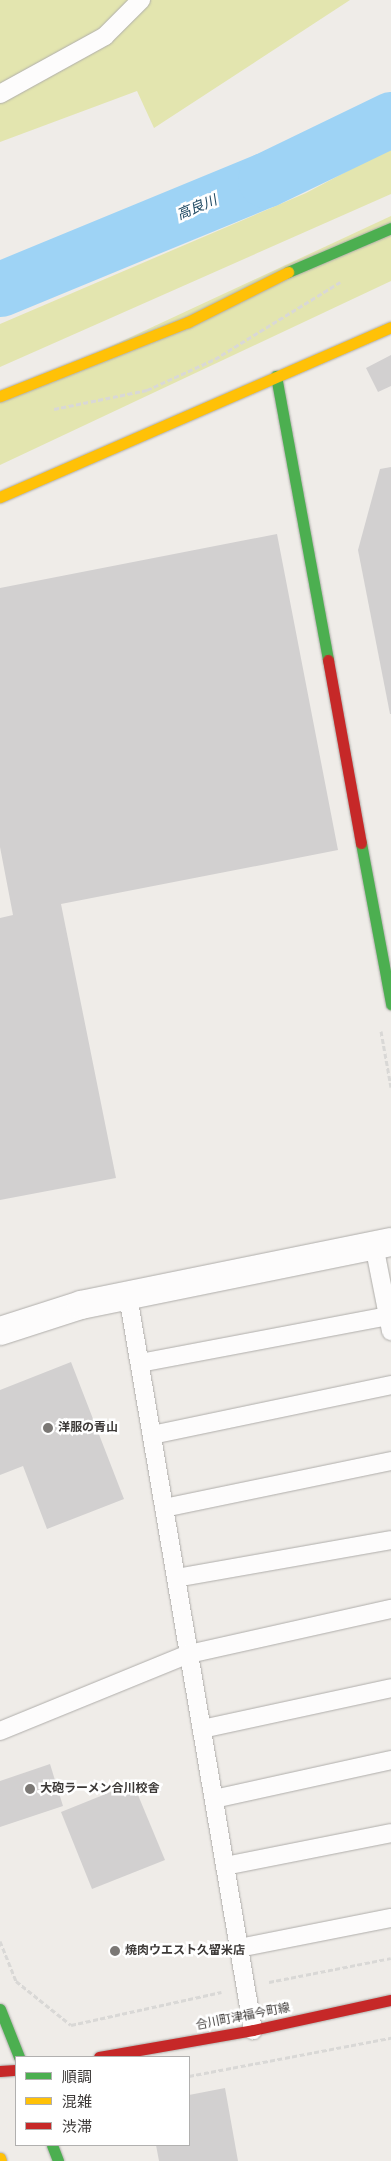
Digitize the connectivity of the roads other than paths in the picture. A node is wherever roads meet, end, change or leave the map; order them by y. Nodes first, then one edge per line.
1 (141, 0) edge
2 (0, 94) edge
3 (391, 228) edge
4 (391, 327) edge
5 (276, 376) junction
6 (0, 396) edge
7 (0, 497) edge
8 (391, 1004) edge
9 (383, 1244) edge
10 (128, 1296) junction
11 (390, 1323) edge
12 (0, 1331) edge
13 (140, 1363) junction
14 (391, 1385) edge
15 (152, 1435) junction
16 (391, 1461) edge
17 (164, 1508) junction
18 (391, 1540) edge
19 (176, 1578) junction
20 (391, 1608) edge
21 (189, 1654) junction
22 (391, 1688) edge
23 (202, 1729) junction
24 (0, 1730) edge
25 (391, 1760) edge
26 (214, 1799) junction
27 (391, 1833) edge
28 (225, 1866) junction
29 (391, 1918) edge
30 (239, 1948) junction
31 (391, 2000) edge
32 (0, 2009) edge
33 (254, 2030) junction
34 (20, 2056) edge
35 (105, 2056) edge
36 (15, 2070) edge
37 (0, 2071) edge
38 (52, 2146) edge
39 (58, 2161) edge

1 - 2 lane
3 - 6 main road
4 - 5 main road
5 - 7 main road
5 - 8 main road
9 - 10 street
9 - 11 lane
10 - 12 street
10 - 13 lane
11 - 13 lane
13 - 15 lane
14 - 15 lane
15 - 17 lane
16 - 17 lane
17 - 19 lane
18 - 19 lane
19 - 21 lane
20 - 21 lane
21 - 23 lane
21 - 24 lane
22 - 23 lane
23 - 26 lane
25 - 26 lane
26 - 28 lane
27 - 28 lane
28 - 30 lane
29 - 30 lane
30 - 33 lane
31 - 33 main road, 合川町津福今町線
32 - 34 main road
33 - 35 main road, 合川町津福今町線
36 - 37 main road
38 - 39 main road

